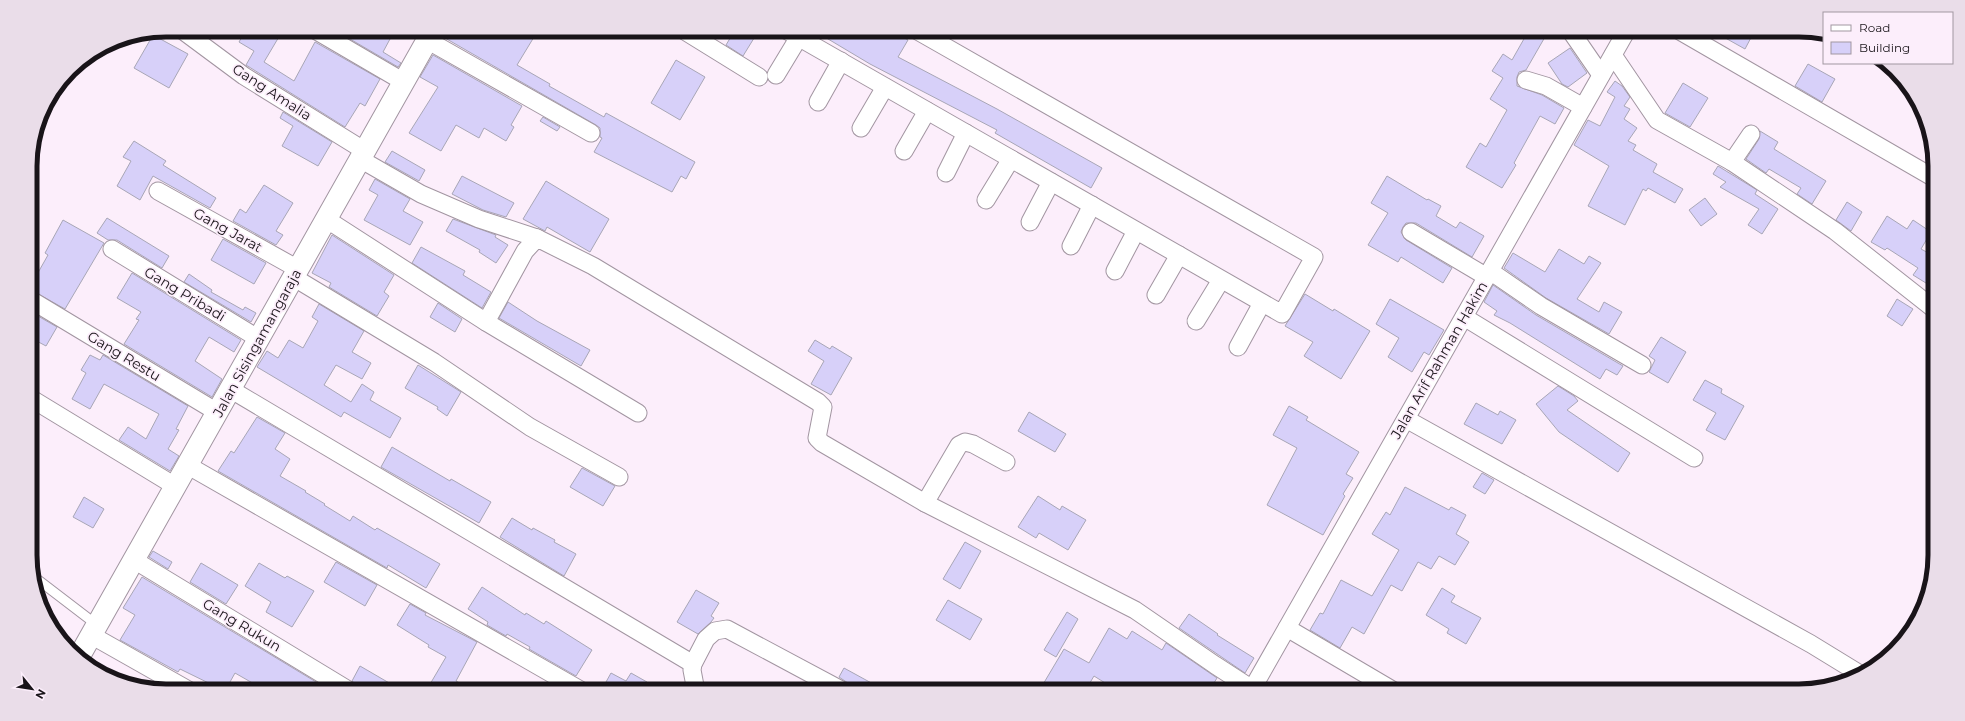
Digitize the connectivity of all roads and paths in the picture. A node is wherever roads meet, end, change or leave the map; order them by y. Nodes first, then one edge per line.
1 (191, 37) edge
2 (327, 37) edge
3 (429, 37) edge
4 (433, 37) edge
5 (696, 37) edge
6 (790, 37) edge
7 (797, 37) edge
8 (928, 37) edge
9 (1577, 37) edge
10 (1623, 37) edge
11 (1690, 37) edge
12 (841, 61) junction
13 (1607, 65) junction
14 (1526, 80) dead end
15 (404, 82) junction
16 (886, 87) junction
17 (818, 102) dead end
18 (1583, 107) junction
19 (927, 111) junction
20 (861, 128) dead end
21 (591, 133) dead end
22 (966, 133) junction
23 (1751, 134) dead end
24 (904, 151) dead end
25 (363, 155) junction
26 (1011, 159) junction
27 (1732, 162) junction
28 (946, 173) dead end
29 (1928, 175) edge
30 (1051, 182) junction
31 (158, 191) dead end
32 (986, 200) dead end
33 (1092, 205) junction
34 (326, 220) junction
35 (1030, 222) dead end
36 (1136, 231) junction
37 (1411, 232) dead end
38 (537, 238) junction
39 (1071, 246) dead end
40 (112, 249) dead end
41 (1179, 255) junction
42 (1116, 271) dead end
43 (296, 273) junction
44 (1488, 274) junction
45 (1221, 280) junction
46 (1156, 295) dead end
47 (1262, 303) junction
48 (37, 304) edge
49 (1928, 304) edge
50 (1464, 317) junction
51 (1196, 321) dead end
52 (486, 322) junction
53 (259, 339) junction
54 (1238, 347) dead end
55 (1642, 365) dead end
56 (230, 389) junction
57 (37, 402) edge
58 (217, 412) junction
59 (638, 412) dead end
60 (1406, 419) junction
61 (1694, 458) dead end
62 (1006, 462) dead end
63 (187, 465) junction
64 (619, 477) dead end
65 (175, 486) junction
66 (925, 503) junction
67 (134, 560) junction
68 (40, 582) edge
69 (1286, 628) junction
70 (94, 630) junction
71 (81, 652) edge
72 (693, 664) junction
73 (1855, 671) edge
74 (179, 684) edge
75 (338, 684) edge
76 (570, 684) edge
77 (695, 684) edge
78 (831, 684) edge
79 (1243, 684) edge
80 (1255, 684) edge
81 (1382, 684) edge

1 - 25 street, Gang Amalia
2 - 15 street
3 - 15 street, Jalan Sisingamangaraja
4 - 21 street
5 - 6 street
7 - 12 street
8 - 47 street
9 - 13 street
10 - 13 street, Jalan Arif Rahman Hakim
11 - 29 street
12 - 16 street
12 - 17 street
13 - 18 street, Jalan Arif Rahman Hakim
13 - 27 street
14 - 18 street
15 - 25 street, Jalan Sisingamangaraja
16 - 19 street
16 - 20 street
18 - 44 street, Jalan Arif Rahman Hakim
19 - 22 street
19 - 24 street
22 - 26 street
22 - 28 street
23 - 27 street
25 - 34 street, Jalan Sisingamangaraja
25 - 38 street, Gang Amalia
26 - 30 street
26 - 32 street
27 - 49 street
30 - 33 street
30 - 35 street
31 - 43 street, Gang Jarat
33 - 36 street
33 - 39 street
34 - 43 street, Jalan Sisingamangaraja
34 - 52 street
36 - 41 street
36 - 42 street
37 - 44 street
38 - 52 street
38 - 66 street, Gang Amalia
40 - 53 street, Gang Pribadi
41 - 45 street
41 - 46 street
43 - 53 street, Jalan Sisingamangaraja
43 - 64 street, Gang Jarat
44 - 50 street, Jalan Arif Rahman Hakim
44 - 55 street
45 - 47 street
45 - 51 street
47 - 54 street
48 - 58 street, Gang Restu
50 - 60 street, Jalan Arif Rahman Hakim
50 - 61 street
52 - 59 street
53 - 56 street, Jalan Sisingamangaraja
56 - 58 street, Jalan Sisingamangaraja
56 - 72 street
57 - 65 street
58 - 63 street, Jalan Sisingamangaraja
60 - 69 street, Jalan Arif Rahman Hakim
60 - 73 street
62 - 66 street
63 - 65 street, Jalan Sisingamangaraja
63 - 76 street
65 - 67 street, Jalan Sisingamangaraja
66 - 79 street
67 - 70 street, Jalan Sisingamangaraja
67 - 75 street, Gang Rukun
68 - 70 lane
69 - 80 street, Jalan Arif Rahman Hakim
69 - 81 street
70 - 71 street, Jalan Sisingamangaraja
70 - 74 street
72 - 77 street
72 - 78 street

